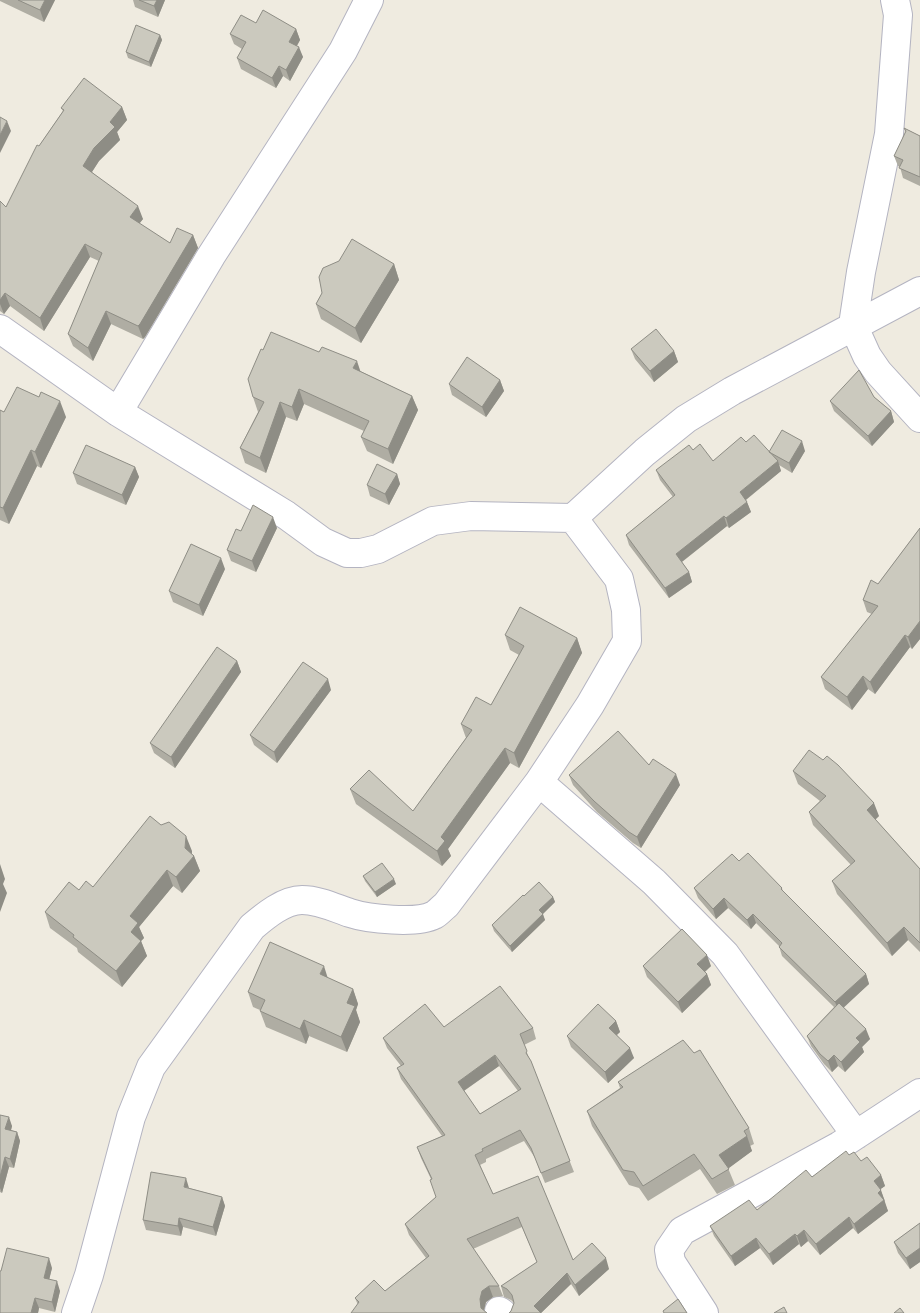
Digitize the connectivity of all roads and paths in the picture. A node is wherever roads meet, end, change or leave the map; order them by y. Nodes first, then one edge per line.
1 (369, 0) edge
2 (895, 0) edge
3 (920, 291) edge
4 (853, 325) junction
5 (0, 329) edge
6 (118, 412) junction
7 (920, 418) edge
8 (573, 518) junction
9 (539, 782) junction
10 (920, 1093) edge
11 (856, 1136) junction
12 (76, 1313) edge
13 (704, 1313) edge

1 - 6 street
2 - 4 street
3 - 4 street
4 - 7 street
4 - 8 street
5 - 6 street
6 - 8 street
8 - 9 street
9 - 11 street
9 - 12 street
10 - 11 street
11 - 13 street

